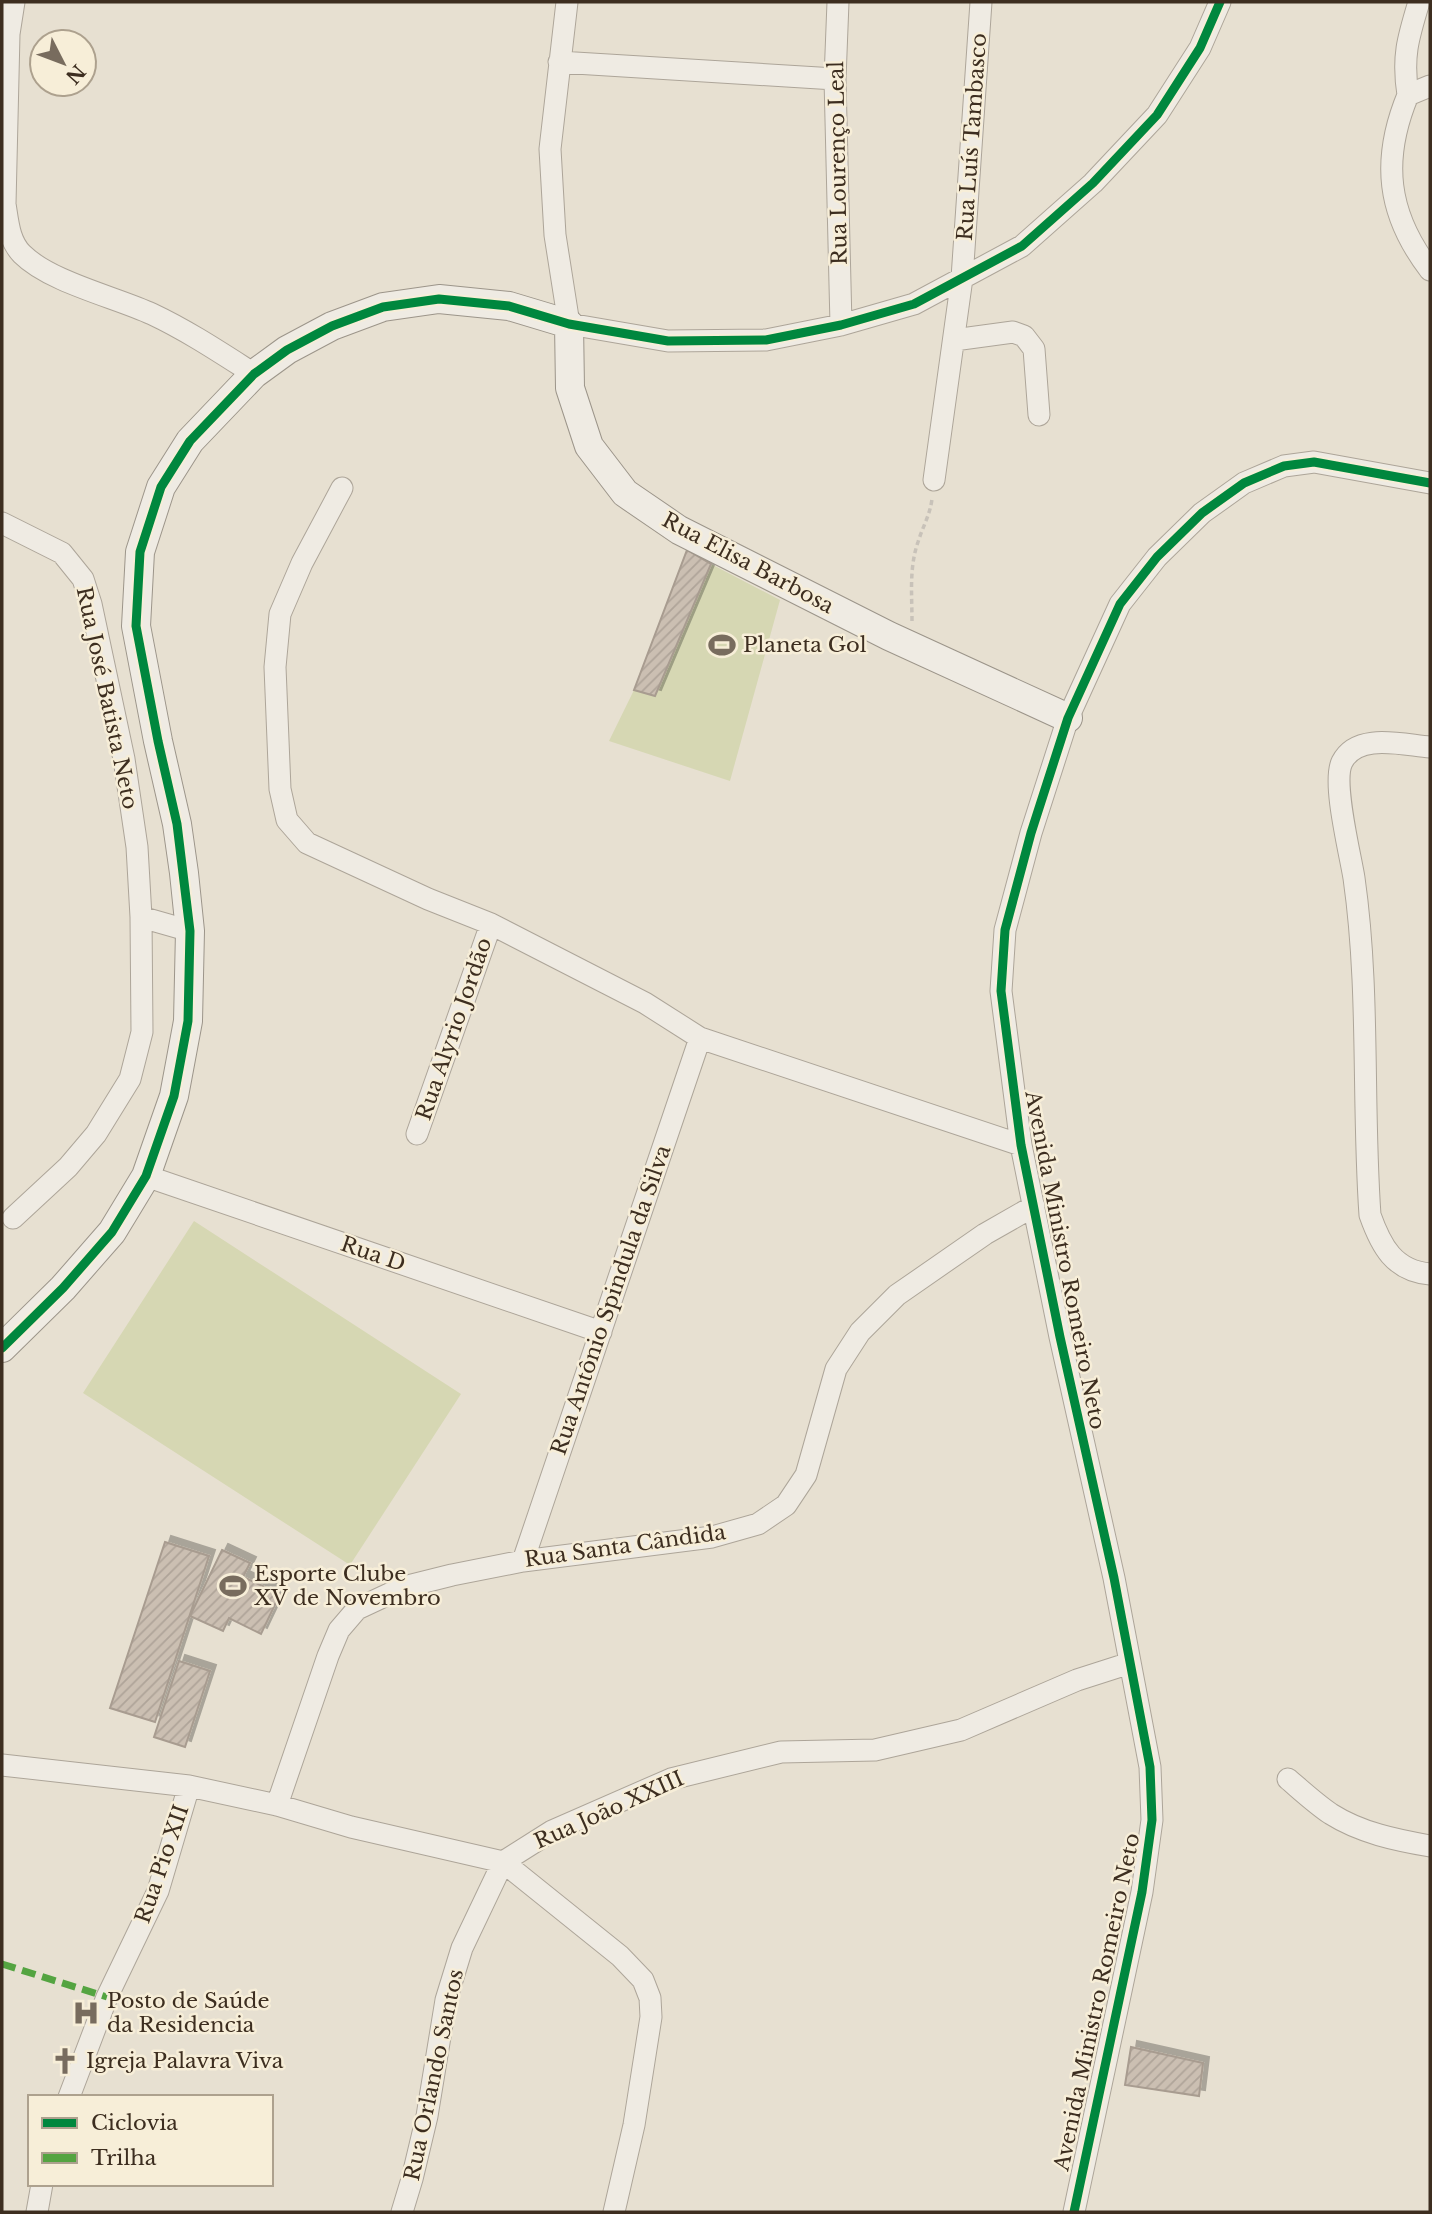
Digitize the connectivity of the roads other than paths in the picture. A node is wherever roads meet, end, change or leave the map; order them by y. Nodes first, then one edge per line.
1 (14, 2) edge
2 (567, 2) edge
3 (838, 2) edge
4 (981, 2) edge
5 (1220, 2) edge
6 (1419, 2) edge
7 (559, 62) junction
8 (835, 79) junction
9 (1430, 86) edge
10 (1408, 95) junction
11 (1430, 270) edge
12 (962, 278) junction
13 (569, 324) junction
14 (841, 325) junction
15 (954, 340) junction
16 (254, 374) junction
17 (1039, 415) dead end
18 (934, 480) road end
19 (1430, 483) edge
20 (342, 488) dead end
21 (2, 523) edge
22 (1068, 718) junction
23 (1430, 747) edge
24 (141, 917) junction
25 (491, 924) junction
26 (190, 931) junction
27 (700, 1038) junction
28 (418, 1134) dead end
29 (1021, 1145) junction
30 (146, 1176) junction
31 (1034, 1206) junction
32 (13, 1218) dead end
33 (1430, 1274) edge
34 (601, 1332) junction
35 (2, 1348) edge
36 (523, 1561) junction
37 (1129, 1663) junction
38 (2, 1765) edge
39 (1288, 1779) dead end
40 (189, 1786) junction
41 (277, 1805) junction
42 (1430, 1846) edge
43 (503, 1862) junction
44 (70, 2095) edge
45 (42, 2186) edge
46 (37, 2212) edge
47 (402, 2212) edge
48 (614, 2212) edge
49 (1073, 2212) edge

1 - 16 street
2 - 7 street, Rua Elisa Barbosa
3 - 8 street, Rua Lourenço Leal
4 - 12 street, Rua Luís Tambasco
5 - 12 street
6 - 10 street
7 - 8 street
7 - 13 street, Rua Elisa Barbosa
8 - 14 street, Rua Lourenço Leal
9 - 10 street
10 - 11 street
12 - 14 street
12 - 15 street, Rua Luís Tambasco
13 - 14 street
13 - 16 street
13 - 22 street, Rua Elisa Barbosa
15 - 17 street
15 - 18 street, Rua Luís Tambasco
16 - 26 street
19 - 22 street, Avenida Ministro Romeiro Neto
20 - 25 street
21 - 24 street, Rua José Batista Neto
22 - 29 street, Avenida Ministro Romeiro Neto
23 - 33 street
24 - 26 street
24 - 32 street, Rua José Batista Neto
25 - 27 street
25 - 28 street, Rua Alyrio Jordão
26 - 30 street
27 - 29 street
27 - 34 street, Rua Antônio Spindula da Silva
29 - 31 street, Avenida Ministro Romeiro Neto
30 - 34 street, Rua D
30 - 35 street
31 - 36 street, Rua Santa Cândida
31 - 37 street, Avenida Ministro Romeiro Neto
34 - 36 street, Rua Antônio Spindula da Silva
36 - 41 street, Rua Santa Cândida
37 - 43 street, Rua João XXIII
37 - 49 street, Avenida Ministro Romeiro Neto
38 - 40 street
39 - 42 street
40 - 41 street
40 - 44 street, Rua Pio XII
41 - 43 street
43 - 47 street, Rua Orlando Santos
43 - 48 street
45 - 46 street

